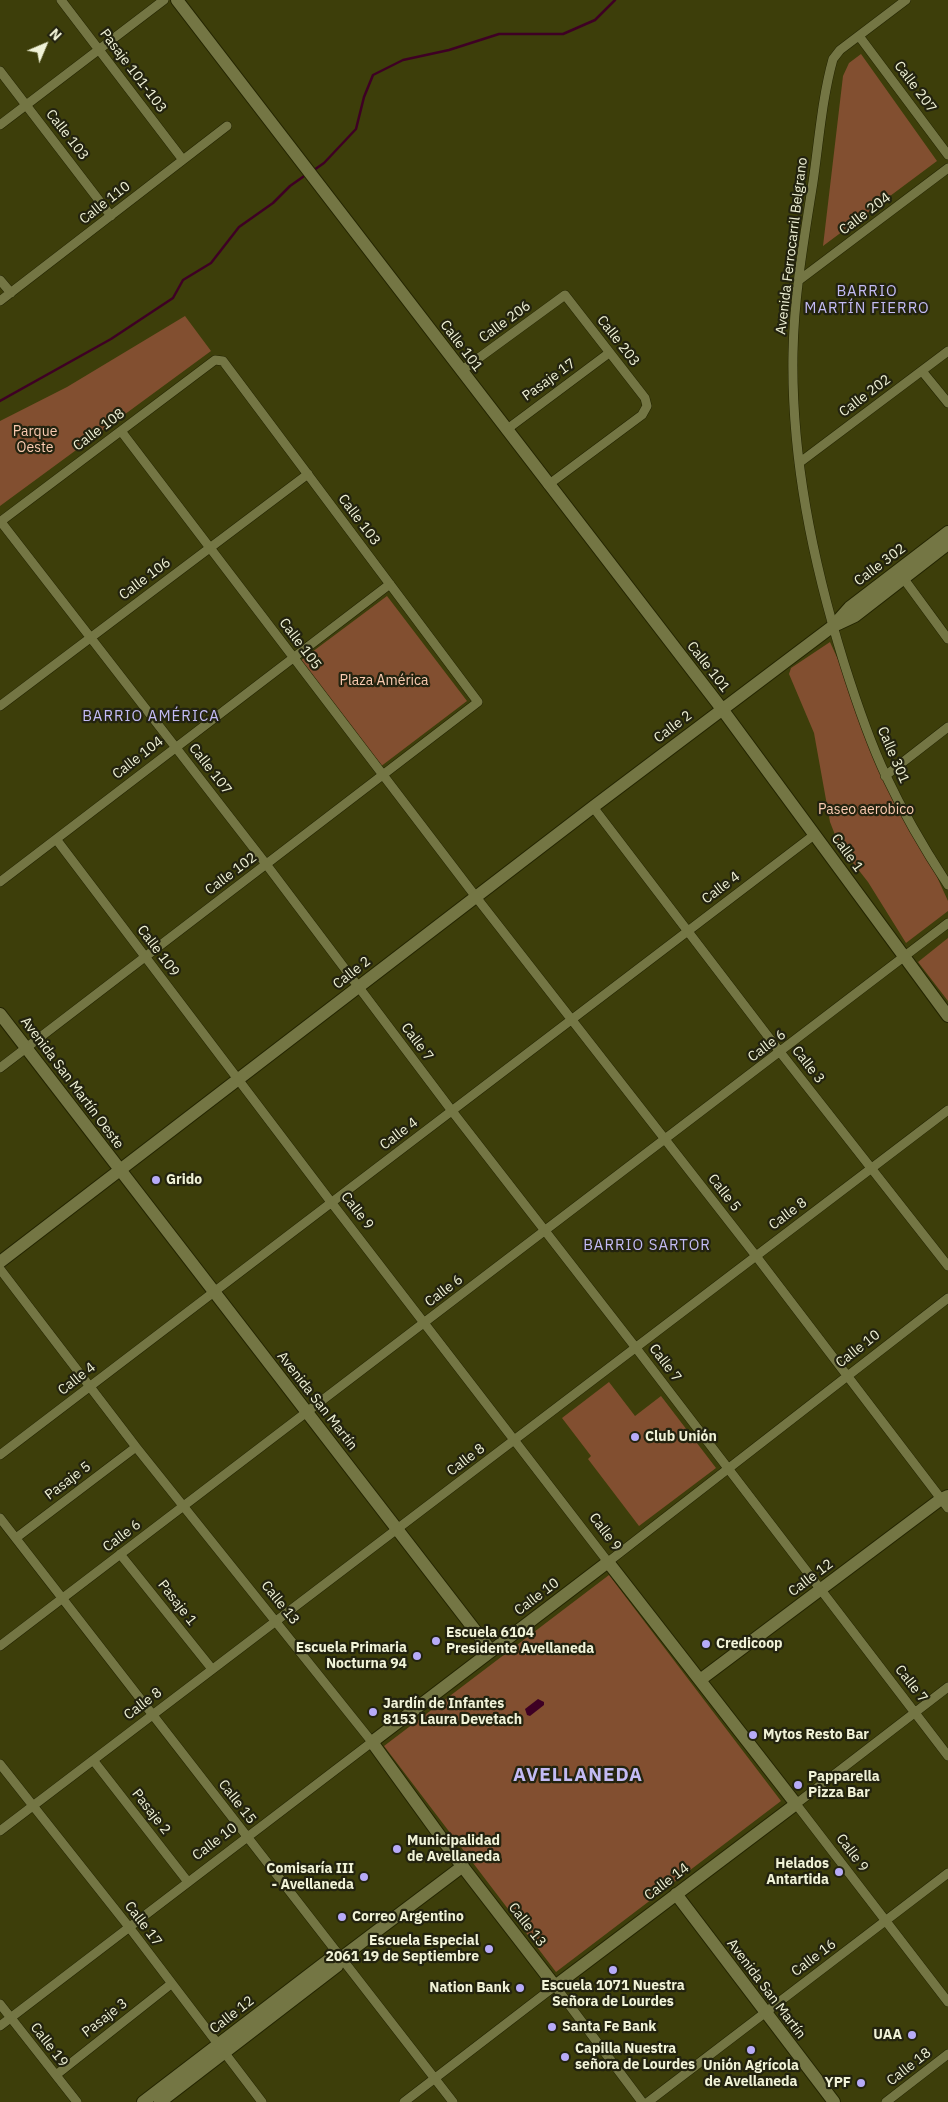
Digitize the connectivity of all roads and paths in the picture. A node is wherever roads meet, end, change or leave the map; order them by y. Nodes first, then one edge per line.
1 (61, 0) edge
2 (164, 0) edge
3 (177, 0) edge
4 (906, 0) edge
5 (859, 36) junction
6 (100, 50) junction
7 (0, 71) edge
8 (26, 105) junction
9 (0, 125) edge
10 (228, 126) dead end
11 (948, 155) edge
12 (183, 160) junction
13 (948, 168) edge
14 (111, 216) junction
15 (0, 280) edge
16 (798, 281) junction
17 (10, 293) junction
18 (565, 295) joint
19 (0, 301) edge
20 (948, 351) edge
21 (609, 353) junction
22 (214, 360) joint
23 (461, 371) junction
24 (922, 371) junction
25 (948, 403) edge
26 (506, 430) junction
27 (121, 431) junction
28 (799, 463) junction
29 (308, 474) junction
30 (548, 485) junction
31 (0, 522) edge
32 (948, 532) edge
33 (948, 544) edge
34 (210, 547) junction
35 (900, 575) junction
36 (390, 584) junction
37 (833, 626) junction
38 (90, 638) junction
39 (948, 639) edge
40 (293, 658) junction
41 (478, 702) joint
42 (0, 706) edge
43 (722, 709) junction
44 (948, 727) edge
45 (175, 747) junction
46 (383, 775) junction
47 (885, 776) junction
48 (593, 807) junction
49 (814, 835) junction
50 (56, 839) junction
51 (266, 864) junction
52 (0, 882) edge
53 (948, 885) edge
54 (476, 897) junction
55 (948, 923) edge
56 (688, 931) junction
57 (145, 957) junction
58 (905, 957) junction
59 (358, 987) junction
60 (0, 1014) edge
61 (948, 1016) edge
62 (571, 1020) junction
63 (26, 1048) junction
64 (780, 1052) junction
65 (0, 1068) edge
66 (238, 1080) junction
67 (948, 1110) edge
68 (452, 1111) junction
69 (665, 1140) junction
70 (871, 1168) junction
71 (119, 1170) junction
72 (331, 1202) junction
73 (544, 1232) junction
74 (756, 1256) junction
75 (0, 1262) edge
76 (948, 1266) edge
77 (0, 1269) edge
78 (213, 1292) junction
79 (948, 1298) edge
80 (425, 1322) junction
81 (636, 1348) junction
82 (848, 1376) junction
83 (89, 1387) junction
84 (306, 1412) junction
85 (515, 1440) junction
86 (136, 1447) junction
87 (0, 1455) edge
88 (728, 1469) junction
89 (948, 1488) edge
90 (946, 1501) edge
91 (183, 1506) junction
92 (0, 1518) edge
93 (396, 1529) junction
94 (16, 1538) junction
95 (120, 1554) junction
96 (608, 1562) junction
97 (820, 1590) junction
98 (63, 1598) junction
99 (275, 1621) junction
100 (0, 1646) edge
101 (491, 1651) junction
102 (212, 1670) junction
103 (700, 1680) junction
104 (948, 1687) edge
105 (915, 1712) junction
106 (152, 1715) junction
107 (372, 1742) junction
108 (948, 1756) edge
109 (93, 1760) junction
110 (0, 1764) edge
111 (796, 1804) junction
112 (32, 1806) junction
113 (0, 1831) edge
114 (247, 1837) junction
115 (463, 1866) junction
116 (948, 1873) edge
117 (188, 1882) junction
118 (676, 1894) junction
119 (885, 1921) junction
120 (129, 1927) junction
121 (341, 1958) junction
122 (171, 1984) junction
123 (555, 1986) junction
124 (948, 2002) edge
125 (0, 2004) edge
126 (765, 2012) junction
127 (10, 2018) junction
128 (0, 2026) edge
129 (221, 2049) junction
130 (948, 2054) edge
131 (56, 2075) junction
132 (435, 2078) junction
133 (77, 2102) edge
134 (143, 2102) edge
135 (160, 2102) edge
136 (262, 2102) edge
137 (404, 2102) edge
138 (453, 2102) edge
139 (642, 2102) edge
140 (648, 2102) edge
141 (834, 2102) edge
142 (886, 2102) edge

1 - 6 street, Pasaje 101-103
2 - 6 street
3 - 23 street, Calle 101
4 - 5 street
5 - 11 street, Calle 207
5 - 16 street, Avenida Ferrocarril Belgrano
6 - 8 street
6 - 12 street, Pasaje 101-103
7 - 8 street, Calle 103
8 - 9 street
8 - 14 street, Calle 103
10 - 12 street, Calle 110
12 - 14 street, Calle 110
13 - 16 street, Calle 204
14 - 17 street, Calle 110
15 - 17 street
16 - 28 street, Avenida Ferrocarril Belgrano
17 - 19 street, Calle 110
18 - 21 street, Calle 203
18 - 23 street, Calle 206
20 - 24 street, Calle 202
21 - 26 street, Pasaje 17
21 - 30 street, Calle 203
22 - 27 street, Calle 108
22 - 29 street, Calle 103
23 - 26 street, Calle 101
24 - 25 street
24 - 28 street, Calle 202
26 - 30 street, Calle 101
27 - 31 street, Calle 108
27 - 34 street, Calle 105
28 - 37 street, Avenida Ferrocarril Belgrano
29 - 34 street, Calle 106
29 - 36 street, Calle 103
30 - 43 street, Calle 101
31 - 38 street, Calle 107
32 - 35 street, Calle 302
33 - 35 street, Calle 302
34 - 38 street, Calle 106
34 - 40 street, Calle 105
35 - 37 street, Calle 302
35 - 39 street
36 - 40 street, Calle 104
36 - 41 street, Calle 103
37 - 43 street, Calle 302
37 - 47 street, Calle 301
38 - 42 street, Calle 106
38 - 45 street, Calle 107
40 - 45 street, Calle 104
40 - 46 street, Calle 105
41 - 46 street, Calle 102
43 - 48 street, Calle 2
43 - 49 street, Calle 1
44 - 47 street
45 - 50 street, Calle 104
45 - 51 street, Calle 107
46 - 51 street, Calle 102
46 - 54 street, Calle 105
47 - 53 street, Calle 301
48 - 54 street, Calle 2
48 - 56 street, Calle 3
49 - 56 street, Calle 4
49 - 58 street, Calle 1
50 - 52 street, Calle 104
50 - 57 street, Calle 109
51 - 57 street, Calle 102
51 - 59 street, Calle 107
54 - 59 street, Calle 2
54 - 62 street, Calle 5
55 - 58 street, Calle 6
56 - 62 street, Calle 4
56 - 64 street, Calle 3
57 - 63 street, Calle 102
57 - 66 street, Calle 109
58 - 61 street, Calle 1
58 - 64 street, Calle 6
59 - 66 street, Calle 2
59 - 68 street, Calle 7
60 - 63 street, Avenida San Martín Oeste
62 - 68 street, Calle 4
62 - 69 street, Calle 5
63 - 65 street, Calle 102
63 - 71 street, Avenida San Martín Oeste
64 - 69 street, Calle 6
64 - 70 street, Calle 3
66 - 71 street, Calle 2
66 - 72 street, Calle 9
67 - 70 street, Calle 8
68 - 72 street, Calle 4
68 - 73 street, Calle 7
69 - 73 street, Calle 6
69 - 74 street, Calle 5
70 - 74 street, Calle 8
70 - 76 street, Calle 3
71 - 75 street, Calle 2
71 - 78 street, Avenida San Martín
72 - 78 street, Calle 4
72 - 80 street, Calle 9
73 - 80 street, Calle 6
73 - 81 street, Calle 7
74 - 81 street, Calle 8
74 - 82 street, Calle 5
77 - 83 street, Calle 13
78 - 83 street, Calle 4
78 - 84 street, Avenida San Martín
79 - 82 street, Calle 10
80 - 84 street, Calle 6
80 - 85 street, Calle 9
81 - 85 street, Calle 8
81 - 88 street, Calle 7
82 - 88 street, Calle 10
82 - 90 street, Calle 5
83 - 86 street, Calle 13
83 - 87 street, Calle 4
84 - 91 street, Calle 6
84 - 93 street, Avenida San Martín
85 - 93 street, Calle 8
85 - 96 street, Calle 9
86 - 91 street, Calle 13
86 - 94 street, Pasaje 5
88 - 96 street, Calle 10
88 - 97 street, Calle 7
89 - 90 street, Calle 12
90 - 97 street, Calle 12
91 - 95 street, Calle 6
91 - 99 street, Calle 13
92 - 94 street, Calle 15
93 - 99 street, Calle 8
93 - 101 street, Avenida San Martín
94 - 98 street, Calle 15
95 - 98 street, Calle 6
95 - 102 street, Pasaje 1
96 - 101 street, Calle 10
96 - 103 street, Calle 9
97 - 103 street, Calle 12
97 - 105 street, Calle 7
98 - 100 street, Calle 6
98 - 106 street, Calle 15
99 - 102 street, Calle 8
99 - 107 street, Calle 13
101 - 107 street, Calle 10
102 - 106 street, Calle 8
103 - 111 street, Calle 9
104 - 105 street, Calle 14
105 - 108 street, Calle 7
105 - 111 street, Calle 14
106 - 109 street, Calle 8
106 - 114 street, Calle 15
107 - 114 street, Calle 10
107 - 115 street, Calle 13
109 - 112 street, Calle 8
109 - 117 street, Pasaje 2
110 - 112 street, Calle 17
111 - 118 street, Calle 14
111 - 119 street, Calle 9
112 - 113 street, Calle 8
112 - 120 street, Calle 17
114 - 117 street, Calle 10
114 - 121 street, Calle 15
115 - 121 street, Calle 12
115 - 123 street, Calle 13
116 - 119 street, Calle 16
117 - 120 street, Calle 10
118 - 123 street, Calle 14
118 - 126 street, Avenida San Martín
119 - 124 street, Calle 9
119 - 126 street, Calle 16
120 - 122 street, Calle 17
120 - 127 street, Calle 10
121 - 129 street, Calle 12
121 - 132 street, Calle 15
122 - 129 street, Calle 17
122 - 131 street, Pasaje 3
123 - 132 street, Calle 14
123 - 139 street, Calle 13
125 - 127 street, Calle 19
126 - 140 street, Calle 16
126 - 141 street, Avenida San Martín
127 - 128 street, Calle 10
127 - 131 street, Calle 19
129 - 134 street, Calle 12
129 - 135 street, Calle 12
129 - 136 street, Calle 17
130 - 142 street, Calle 18
131 - 133 street, Calle 19
132 - 137 street, Calle 14
132 - 138 street, Calle 15

